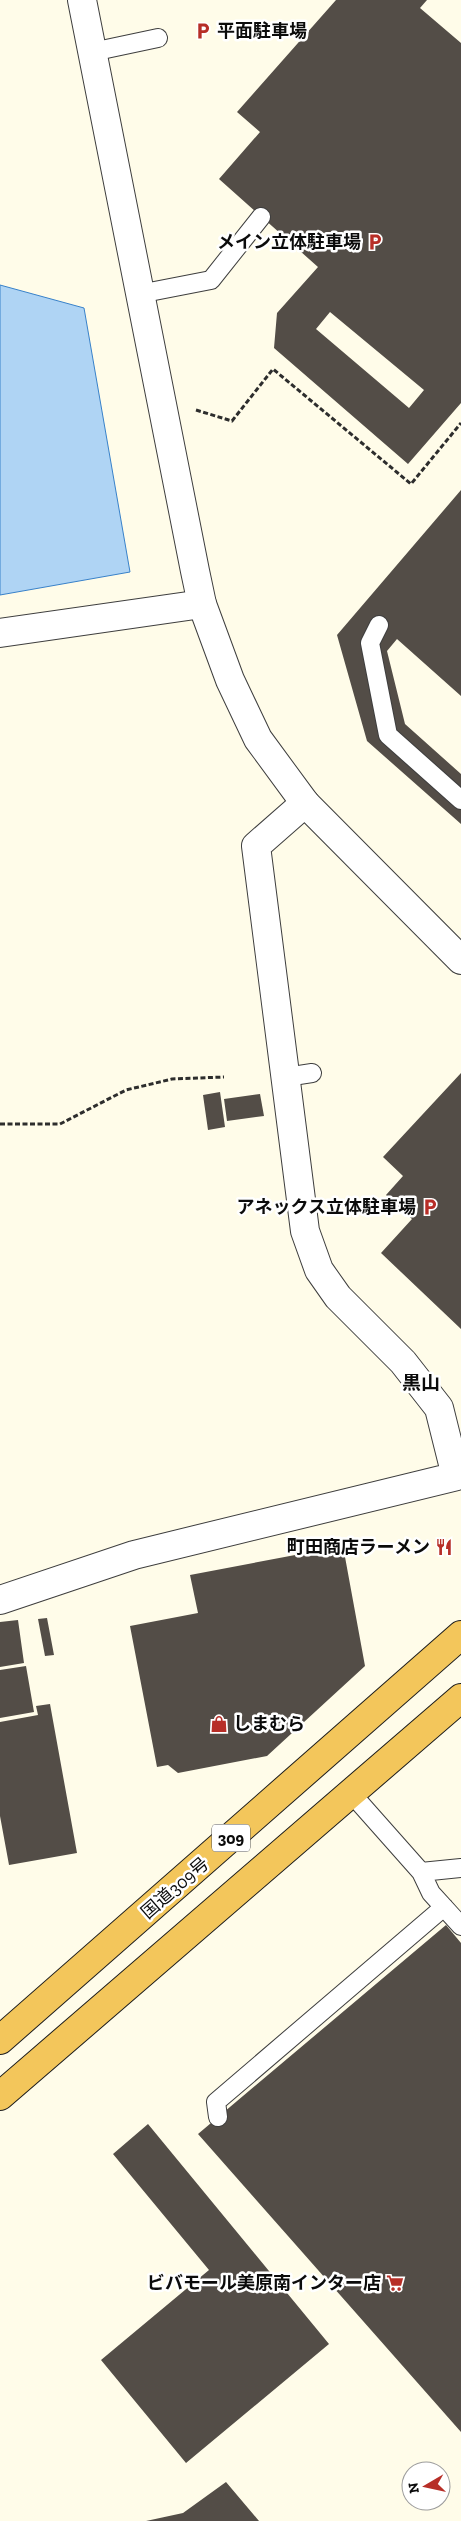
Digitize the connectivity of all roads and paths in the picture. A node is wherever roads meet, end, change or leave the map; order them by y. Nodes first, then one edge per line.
1 (82, 0) edge
2 (158, 38) dead end
3 (92, 52) junction
4 (261, 217) dead end
5 (139, 294) junction
6 (190, 409) dead end
7 (461, 423) edge
8 (202, 604) junction
9 (379, 625) dead end
10 (0, 633) edge
11 (461, 800) edge
12 (305, 803) junction
13 (461, 960) edge
14 (312, 1073) dead end
15 (286, 1077) junction
16 (224, 1078) dead end
17 (0, 1124) edge
18 (459, 1475) edge
19 (0, 1600) edge
20 (461, 1635) edge
21 (461, 1698) edge
22 (351, 1793) junction
23 (461, 1868) edge
24 (421, 1872) junction
25 (444, 1907) junction
26 (461, 1926) edge
27 (0, 2040) edge
28 (0, 2096) edge
29 (218, 2117) dead end

1 - 3 street
2 - 3 lane
3 - 5 street
4 - 5 lane
5 - 8 street
6 - 7 path
8 - 10 street
8 - 12 street
9 - 11 lane
12 - 13 street
12 - 15 street
14 - 15 lane
15 - 18 street
16 - 17 path
18 - 19 street
20 - 27 highway, 国道309号 / 309
21 - 22 highway, 309
22 - 24 lane
22 - 28 highway, 309
23 - 24 lane
24 - 25 lane
25 - 26 lane
25 - 29 lane

